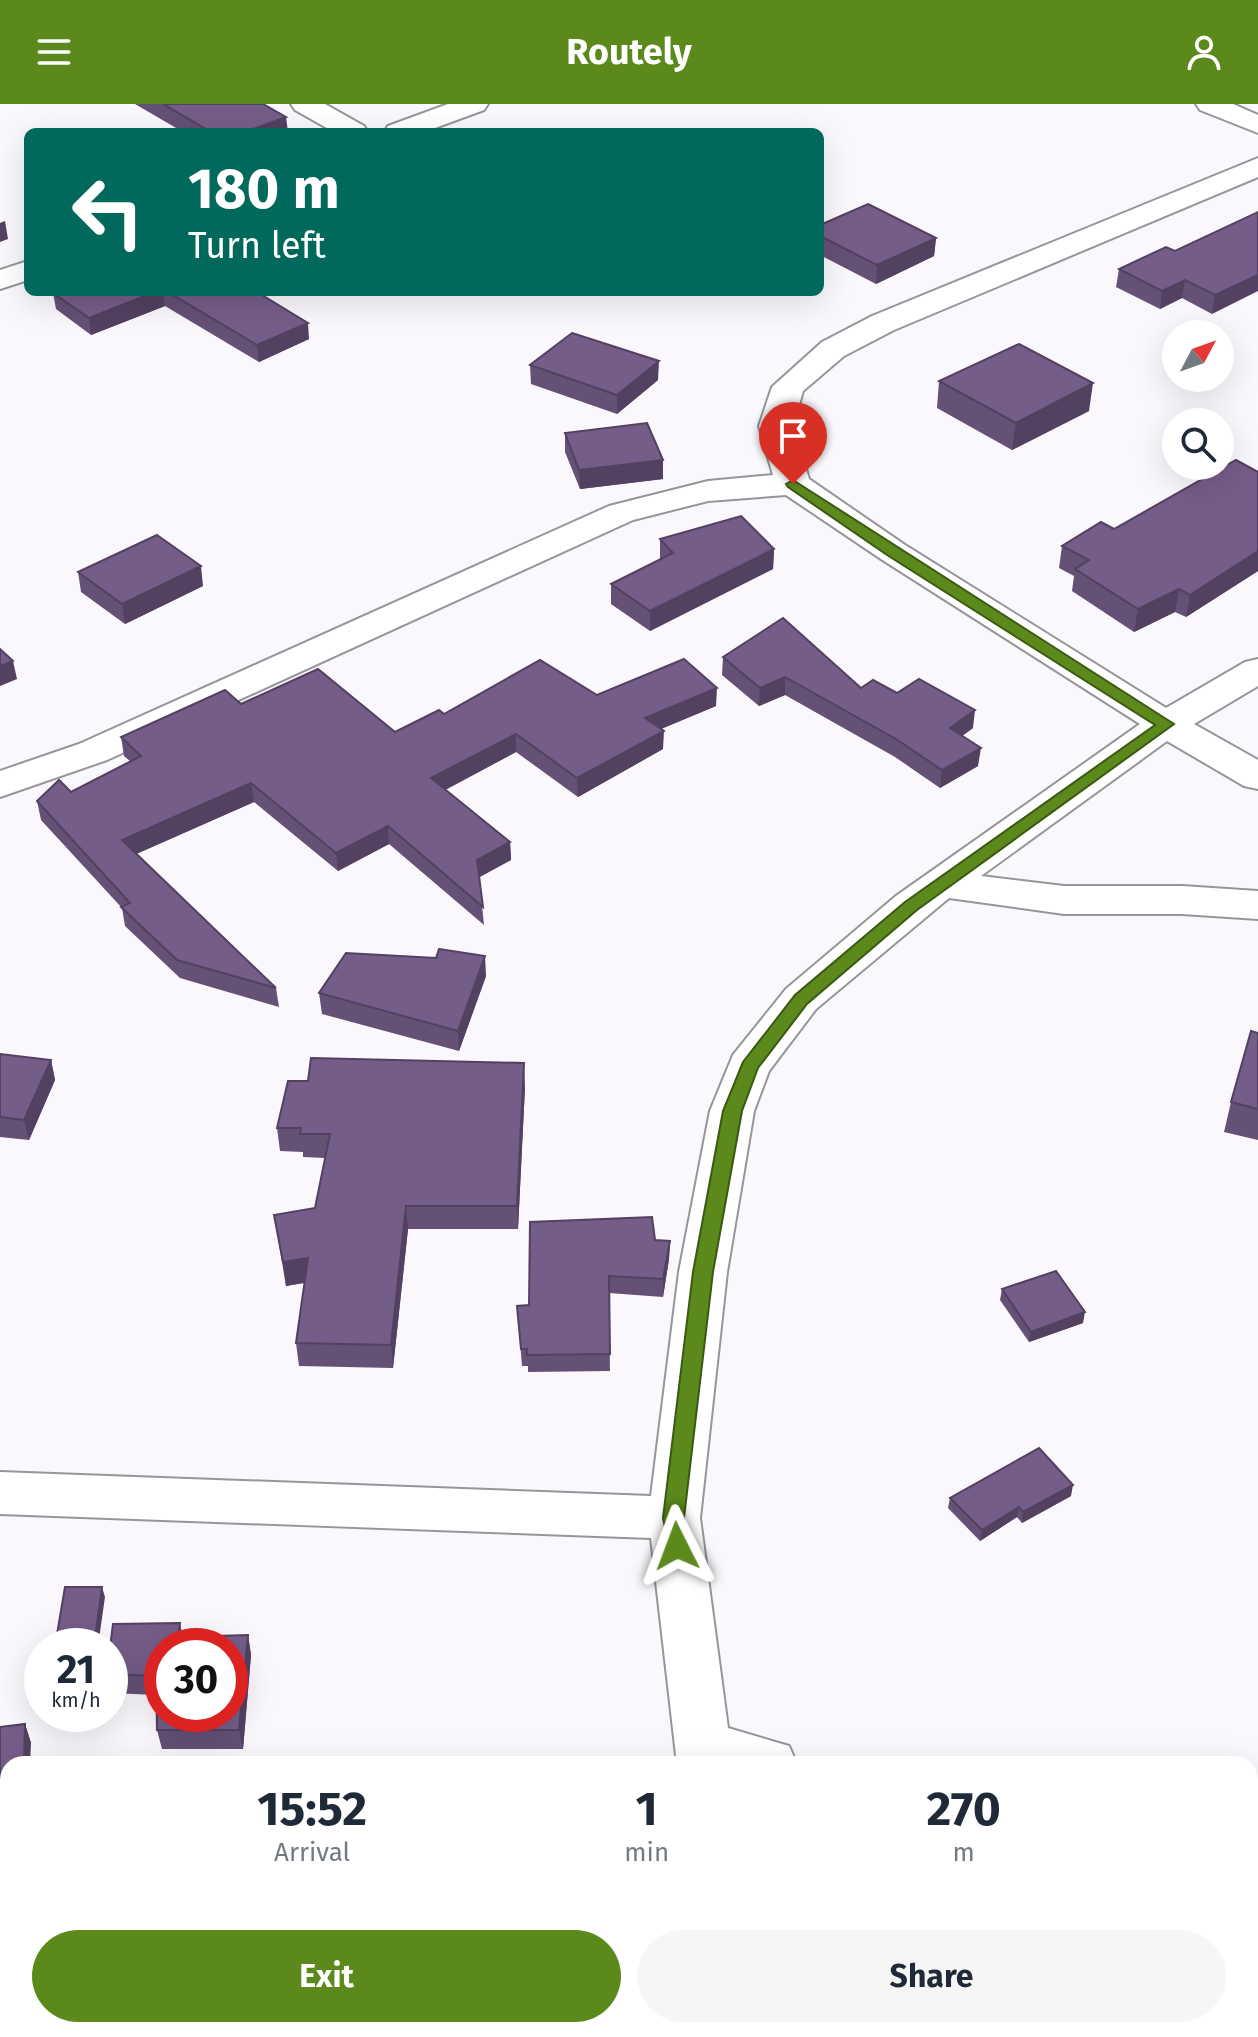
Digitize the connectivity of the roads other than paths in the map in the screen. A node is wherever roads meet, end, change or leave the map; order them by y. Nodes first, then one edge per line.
1 (305, 104) edge
2 (474, 104) edge
3 (1210, 104) edge
4 (1258, 125) edge
5 (347, 128) edge
6 (409, 128) edge
7 (1258, 167) edge
8 (24, 271) edge
9 (0, 280) edge
10 (793, 484) junction
11 (1258, 670) edge
12 (1166, 724) junction
13 (1258, 777) edge
14 (0, 785) edge
15 (942, 884) junction
16 (1258, 905) edge
17 (0, 1493) edge
18 (674, 1518) junction
19 (703, 1755) edge

1 - 5 street
2 - 6 street
3 - 4 street
7 - 10 street
8 - 9 street
10 - 12 street
10 - 14 street
11 - 12 street
12 - 13 street
12 - 15 street
15 - 16 street
15 - 18 street
17 - 18 street
18 - 19 street

